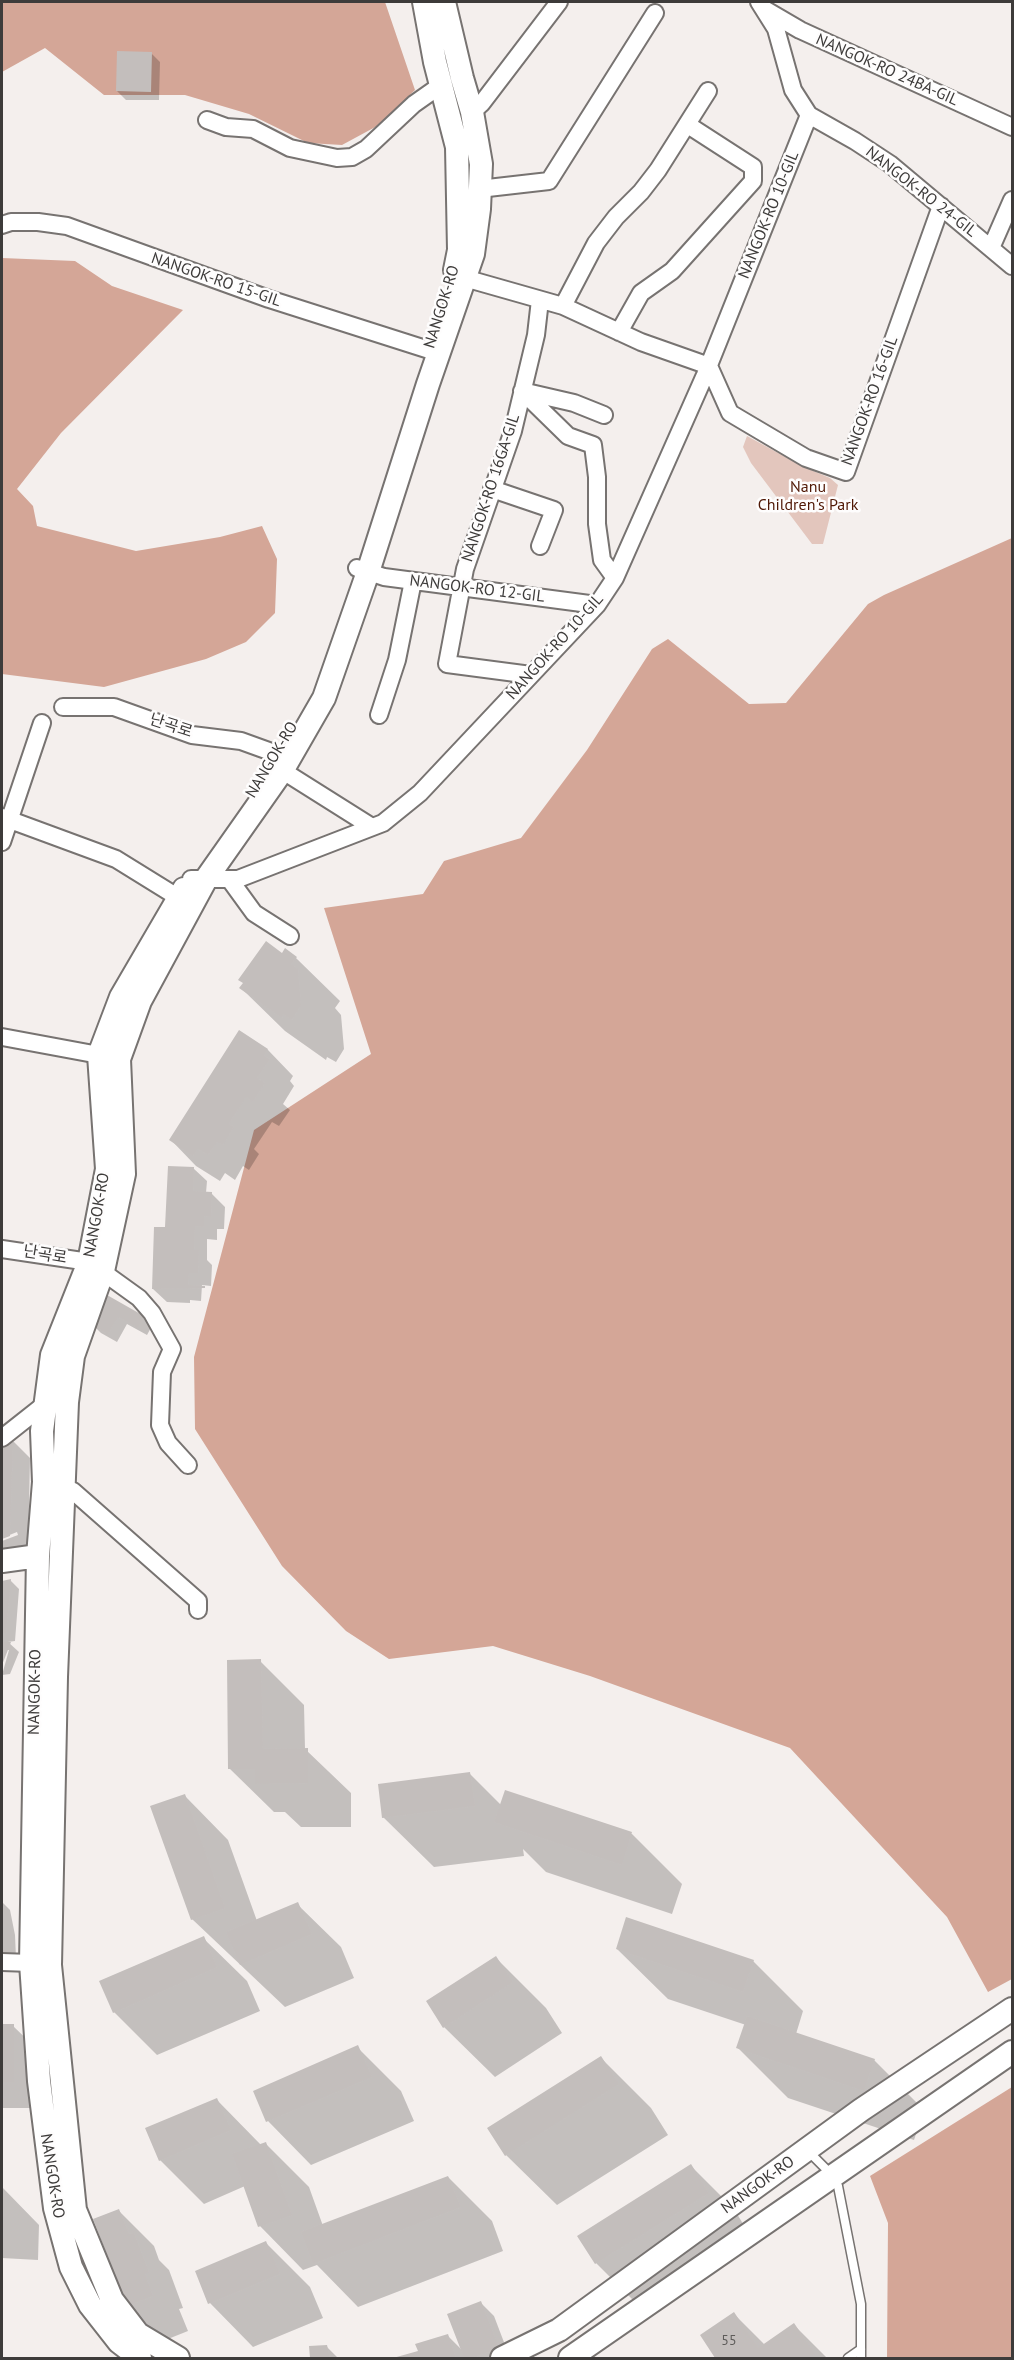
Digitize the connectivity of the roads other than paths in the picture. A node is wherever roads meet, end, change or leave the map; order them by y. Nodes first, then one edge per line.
1 (424, 2) edge
2 (444, 2) edge
3 (559, 2) edge
4 (761, 5) edge
5 (655, 13) dead end
6 (441, 85) junction
7 (708, 91) dead end
8 (472, 112) junction
9 (809, 115) junction
10 (207, 120) dead end
11 (688, 125) junction
12 (1012, 127) edge
13 (753, 181) junction
14 (479, 189) junction
15 (777, 196) junction
16 (1012, 200) edge
17 (941, 206) junction
18 (2, 225) edge
19 (991, 248) junction
20 (1012, 266) edge
21 (460, 274) junction
22 (540, 300) junction
23 (563, 306) junction
24 (619, 332) junction
25 (429, 350) junction
26 (709, 366) junction
27 (522, 391) junction
28 (604, 415) dead end
29 (492, 489) junction
30 (540, 546) dead end
31 (363, 570) junction
32 (615, 578) junction
33 (413, 581) junction
34 (460, 586) junction
35 (597, 604) junction
36 (531, 675) junction
37 (63, 707) dead end
38 (379, 715) dead end
39 (42, 723) dead end
40 (277, 763) junction
41 (5, 819) edge
42 (372, 827) junction
43 (2, 842) edge
44 (230, 880) junction
45 (192, 885) junction
46 (291, 936) dead end
47 (2, 1037) edge
48 (99, 1055) junction
49 (2, 1249) edge
50 (96, 1267) junction
51 (45, 1404) junction
52 (2, 1438) edge
53 (188, 1466) dead end
54 (54, 1485) junction
55 (38, 1556) junction
56 (2, 1561) edge
57 (198, 1610) dead end
58 (2, 1962) edge
59 (31, 1963) junction
60 (1012, 2009) edge
61 (1012, 2052) edge
62 (806, 2150) junction
63 (833, 2176) junction
64 (861, 2354) edge
65 (132, 2356) edge
66 (178, 2358) edge
67 (502, 2358) edge
68 (570, 2358) edge
69 (848, 2358) edge

1 - 6 main road, NANGOK-RO
2 - 8 main road, NANGOK-RO
3 - 8 street
4 - 9 street, NANGOK-RO 24-GIL
4 - 12 street, NANGOK-RO 24BA-GIL
5 - 14 street
6 - 10 street
6 - 21 main road, NANGOK-RO
7 - 11 street
8 - 14 main road, NANGOK-RO
9 - 15 street, NANGOK-RO 10-GIL
9 - 17 street, NANGOK-RO 24-GIL
11 - 13 street
11 - 23 street
13 - 15 street
13 - 24 street
14 - 21 main road, NANGOK-RO
15 - 26 street, NANGOK-RO 10-GIL
16 - 19 street
17 - 19 street, NANGOK-RO 24-GIL
17 - 26 street, NANGOK-RO 16-GIL
18 - 25 street, NANGOK-RO 15-GIL
19 - 20 street, NANGOK-RO 24-GIL
21 - 22 street
21 - 25 main road, NANGOK-RO
21 - 31 main road, NANGOK-RO
22 - 23 street
22 - 27 street, NANGOK-RO 16GA-GIL
23 - 24 street
24 - 26 street
25 - 31 main road, NANGOK-RO
26 - 32 street, NANGOK-RO 10-GIL
27 - 28 street
27 - 29 street, NANGOK-RO 16GA-GIL
27 - 32 street, NANGOK-RO 16GA-GIL
29 - 30 street
29 - 34 street, NANGOK-RO 16GA-GIL
31 - 33 street, NANGOK-RO 12-GIL
31 - 40 main road, NANGOK-RO
32 - 35 street, NANGOK-RO 10-GIL
33 - 34 street, NANGOK-RO 12-GIL
33 - 38 street
34 - 35 street, NANGOK-RO 12-GIL
34 - 36 street, NANGOK-RO 16GA-GIL
35 - 36 street, NANGOK-RO 10-GIL
36 - 42 street, NANGOK-RO 10-GIL
37 - 40 street, 난곡로
39 - 41 street
40 - 42 street, 난곡로
40 - 45 main road, NANGOK-RO
41 - 43 street
41 - 45 street
42 - 44 street, NANGOK-RO 10-GIL
44 - 45 street, NANGOK-RO 10-GIL
44 - 46 street
45 - 48 main road, NANGOK-RO
45 - 50 main road, NANGOK-RO
47 - 48 street
48 - 50 main road, NANGOK-RO
49 - 50 street, 난곡로
50 - 51 main road, NANGOK-RO
50 - 53 street
50 - 54 main road, NANGOK-RO
51 - 52 street
51 - 54 main road, NANGOK-RO
54 - 55 main road, NANGOK-RO
54 - 57 street
54 - 66 main road, NANGOK-RO
55 - 56 main road
55 - 59 main road, NANGOK-RO
58 - 59 street
59 - 65 main road, NANGOK-RO
60 - 62 main road, NANGOK-RO
61 - 63 main road, NANGOK-RO
62 - 63 lane
62 - 67 main road, NANGOK-RO
63 - 64 lane
63 - 68 main road, NANGOK-RO
64 - 69 lane

